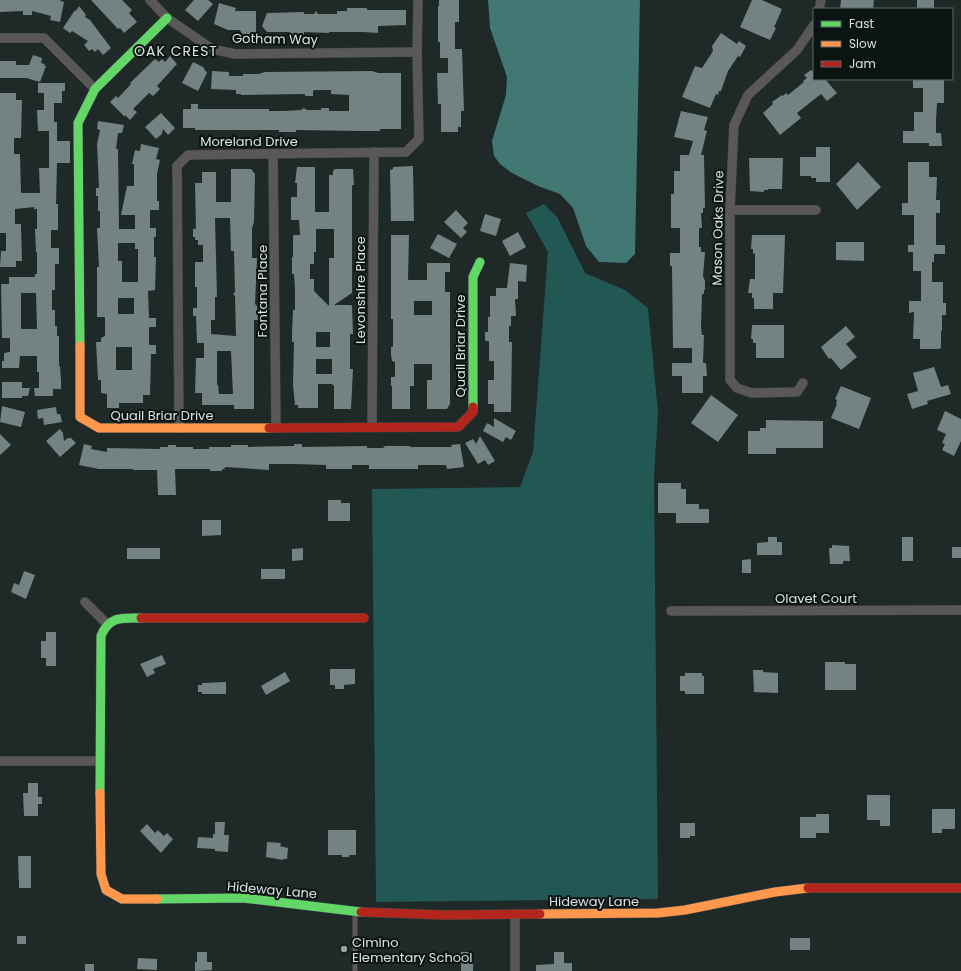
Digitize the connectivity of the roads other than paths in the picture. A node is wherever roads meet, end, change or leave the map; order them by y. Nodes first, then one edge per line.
1 (150, 0) edge
2 (418, 0) edge
3 (167, 18) junction
4 (813, 26) edge
5 (0, 38) edge
6 (417, 52) junction
7 (95, 89) junction
8 (374, 152) junction
9 (273, 155) junction
10 (730, 210) junction
11 (816, 210) dead end
12 (480, 262) dead end
13 (803, 383) dead end
14 (179, 428) junction
15 (276, 428) junction
16 (372, 428) junction
17 (85, 602) dead end
18 (961, 610) edge
19 (671, 612) dead end
20 (364, 618) dead end
21 (108, 625) junction
22 (0, 761) edge
23 (99, 761) junction
24 (961, 888) edge
25 (355, 912) junction
26 (515, 914) junction
27 (355, 971) edge
28 (515, 971) edge

1 - 3 street, Gotham Way
2 - 6 street, Moreland Drive
3 - 6 street, Gotham Way
3 - 7 street, Quail Briar Drive
4 - 10 street, Mason Oaks Drive
5 - 7 street
6 - 8 street, Moreland Drive
7 - 14 street, Quail Briar Drive
8 - 9 street, Moreland Drive
8 - 16 street, Levonshire Place
9 - 14 street, Moreland Drive
9 - 15 street, Fontana Place
10 - 11 street
10 - 13 street, Mason Oaks Drive
12 - 16 street, Quail Briar Drive
14 - 15 street, Quail Briar Drive
15 - 16 street, Quail Briar Drive
17 - 21 street
18 - 19 street, Olavet Court
20 - 21 street
21 - 23 street, Hideway Lane
22 - 23 street
23 - 25 street, Hideway Lane
24 - 26 street, Hideway Lane
25 - 26 street, Hideway Lane
25 - 27 lane
26 - 28 street

